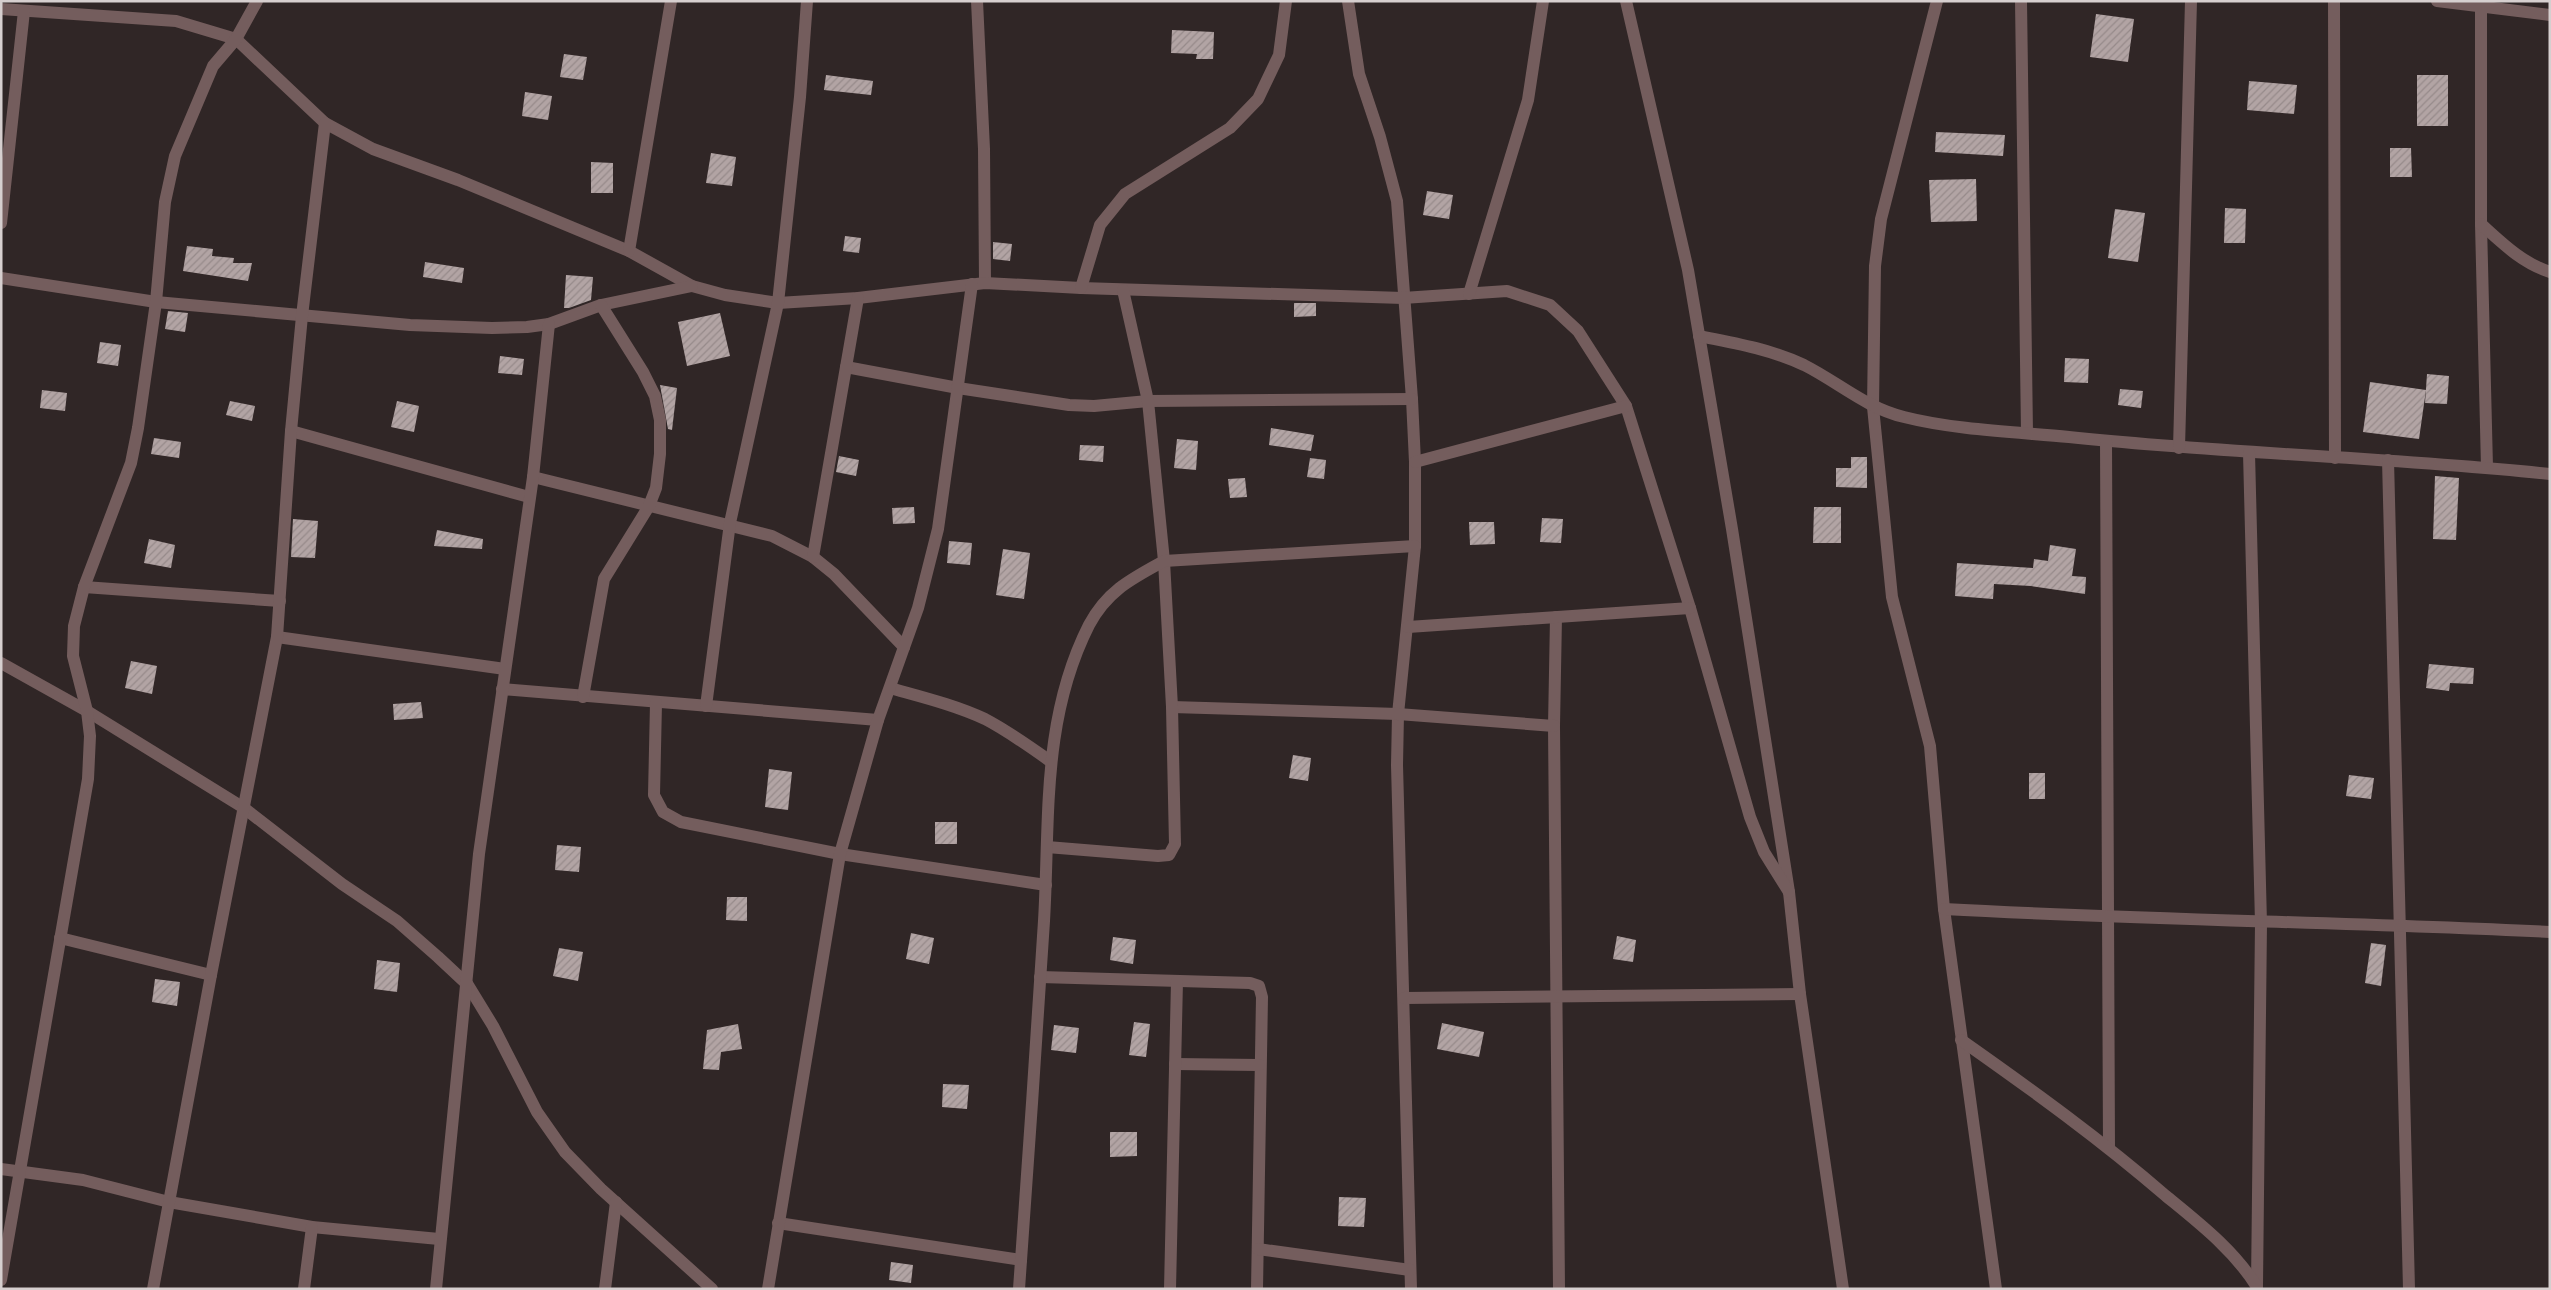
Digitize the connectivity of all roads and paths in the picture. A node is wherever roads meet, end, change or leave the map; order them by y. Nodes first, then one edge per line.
1 (257, 1) edge
2 (671, 1) edge
3 (807, 1) edge
4 (977, 1) edge
5 (1286, 1) edge
6 (1348, 1) edge
7 (1543, 1) edge
8 (1626, 1) edge
9 (1937, 1) edge
10 (2021, 1) edge
11 (2191, 1) edge
12 (2334, 1) edge
13 (2436, 1) edge
14 (2481, 4) edge
15 (1, 9) edge
16 (24, 11) junction
17 (2550, 15) edge
18 (236, 39) junction
19 (325, 123) junction
20 (1, 223) edge
21 (2481, 224) junction
22 (629, 251) junction
23 (2550, 272) edge
24 (1, 278) edge
25 (978, 283) junction
26 (692, 286) junction
27 (1081, 288) junction
28 (1123, 290) junction
29 (1469, 294) junction
30 (858, 298) junction
31 (1403, 298) junction
32 (156, 302) junction
33 (778, 303) junction
34 (601, 305) junction
35 (302, 316) junction
36 (549, 324) junction
37 (1699, 336) junction
38 (846, 367) junction
39 (958, 388) junction
40 (1412, 399) junction
41 (1148, 401) junction
42 (1626, 406) junction
43 (1873, 407) junction
44 (291, 431) junction
45 (2027, 433) junction
46 (2106, 441) junction
47 (2179, 448) junction
48 (2249, 453) junction
49 (2335, 458) junction
50 (2388, 460) junction
51 (1415, 462) junction
52 (2487, 467) junction
53 (2550, 474) edge
54 (533, 476) junction
55 (529, 497) junction
56 (649, 506) junction
57 (730, 523) junction
58 (1415, 546) junction
59 (813, 557) junction
60 (1164, 561) junction
61 (84, 586) junction
62 (280, 601) junction
63 (1690, 608) junction
64 (1556, 617) junction
65 (1408, 627) junction
66 (277, 637) junction
67 (904, 647) junction
68 (1, 663) edge
69 (505, 670) junction
70 (890, 688) junction
71 (502, 689) junction
72 (583, 697) junction
73 (656, 703) junction
74 (706, 706) junction
75 (1172, 707) junction
76 (87, 711) junction
77 (1398, 714) junction
78 (878, 720) junction
79 (1554, 726) junction
80 (1050, 761) junction
81 (244, 808) junction
82 (1048, 847) junction
83 (840, 854) junction
84 (1046, 885) junction
85 (1789, 892) junction
86 (1944, 909) junction
87 (2107, 918) junction
88 (2260, 923) junction
89 (2400, 925) junction
90 (2550, 932) edge
91 (60, 938) junction
92 (211, 975) junction
93 (1040, 977) junction
94 (1176, 981) junction
95 (468, 985) junction
96 (1800, 994) junction
97 (1556, 995) junction
98 (1404, 998) junction
99 (1961, 1040) junction
100 (1175, 1064) junction
101 (1259, 1065) junction
102 (2109, 1147) junction
103 (1, 1169) edge
104 (19, 1170) junction
105 (169, 1202) junction
106 (616, 1202) junction
107 (778, 1223) junction
108 (312, 1227) junction
109 (439, 1239) junction
110 (1258, 1249) junction
111 (1021, 1260) junction
112 (1410, 1270) junction
113 (1, 1280) edge
114 (2257, 1287) edge
115 (153, 1289) edge
116 (304, 1289) edge
117 (436, 1289) edge
118 (605, 1289) edge
119 (712, 1289) edge
120 (768, 1289) edge
121 (1019, 1289) edge
122 (1170, 1289) edge
123 (1257, 1289) edge
124 (1411, 1289) edge
125 (1559, 1289) edge
126 (1843, 1289) edge
127 (1996, 1289) edge
128 (2409, 1289) edge

1 - 18 street
2 - 22 street
3 - 33 street
4 - 25 street
5 - 27 street
6 - 31 street
7 - 29 street
8 - 37 street
9 - 43 street
10 - 45 street
11 - 47 street
12 - 49 street
13 - 14 street
14 - 17 street
14 - 21 street
15 - 16 street
16 - 18 street
16 - 20 street
18 - 19 street
18 - 32 street
19 - 22 street
19 - 35 street
21 - 23 street
21 - 52 street
22 - 26 street
24 - 32 street
25 - 27 street
25 - 30 street
25 - 39 street
26 - 33 street
26 - 34 street
27 - 28 street
28 - 31 street
28 - 41 street
29 - 31 street
29 - 42 street
30 - 33 street
30 - 38 street
31 - 40 street
32 - 35 street
32 - 61 street
33 - 57 street
34 - 36 street
34 - 56 street
35 - 36 street
35 - 44 street
36 - 54 street
37 - 43 street
37 - 85 street
38 - 39 street
38 - 59 street
39 - 41 street
39 - 67 street
40 - 41 street
40 - 51 street
41 - 60 street
42 - 51 street
42 - 63 street
43 - 45 street
43 - 86 street
44 - 55 street
44 - 62 street
45 - 46 street
46 - 47 street
46 - 87 street
47 - 48 street
48 - 49 street
48 - 88 street
49 - 50 street
50 - 52 street
50 - 89 street
51 - 58 street
52 - 53 street
54 - 55 street
54 - 56 street
55 - 69 street
56 - 57 street
56 - 72 street
57 - 59 street
57 - 74 street
58 - 60 street
58 - 65 street
59 - 67 street
60 - 75 street
60 - 80 street
61 - 62 street
61 - 76 street
62 - 66 street
63 - 64 street
63 - 85 street
64 - 65 street
64 - 79 street
65 - 77 street
66 - 69 street
66 - 81 street
67 - 70 street
68 - 76 street
69 - 71 street
70 - 78 street
70 - 80 street
71 - 72 street
71 - 95 street
72 - 73 street
73 - 74 street
73 - 83 street
74 - 78 street
75 - 77 street
75 - 82 street
76 - 81 street
76 - 91 street
77 - 79 street
77 - 98 street
78 - 83 street
79 - 97 street
80 - 82 street
81 - 92 street
81 - 95 street
82 - 84 street
83 - 84 street
83 - 107 street
84 - 93 street
85 - 96 street
86 - 87 street
86 - 99 street
87 - 88 street
87 - 102 street
88 - 89 street
88 - 114 street
89 - 90 street
89 - 128 street
91 - 92 street
91 - 104 street
92 - 105 street
93 - 94 street
93 - 111 street
94 - 100 street
94 - 101 street
95 - 106 street
95 - 109 street
96 - 97 street
96 - 126 street
97 - 98 street
97 - 125 street
98 - 112 street
99 - 102 street
99 - 127 street
100 - 101 street
100 - 122 street
101 - 110 street
102 - 114 street
103 - 104 street
104 - 105 street
104 - 113 street
105 - 108 street
105 - 115 street
106 - 118 street
106 - 119 street
107 - 111 street
107 - 120 street
108 - 109 street
108 - 116 street
109 - 117 street
110 - 112 street
110 - 123 street
111 - 121 street
112 - 124 street

